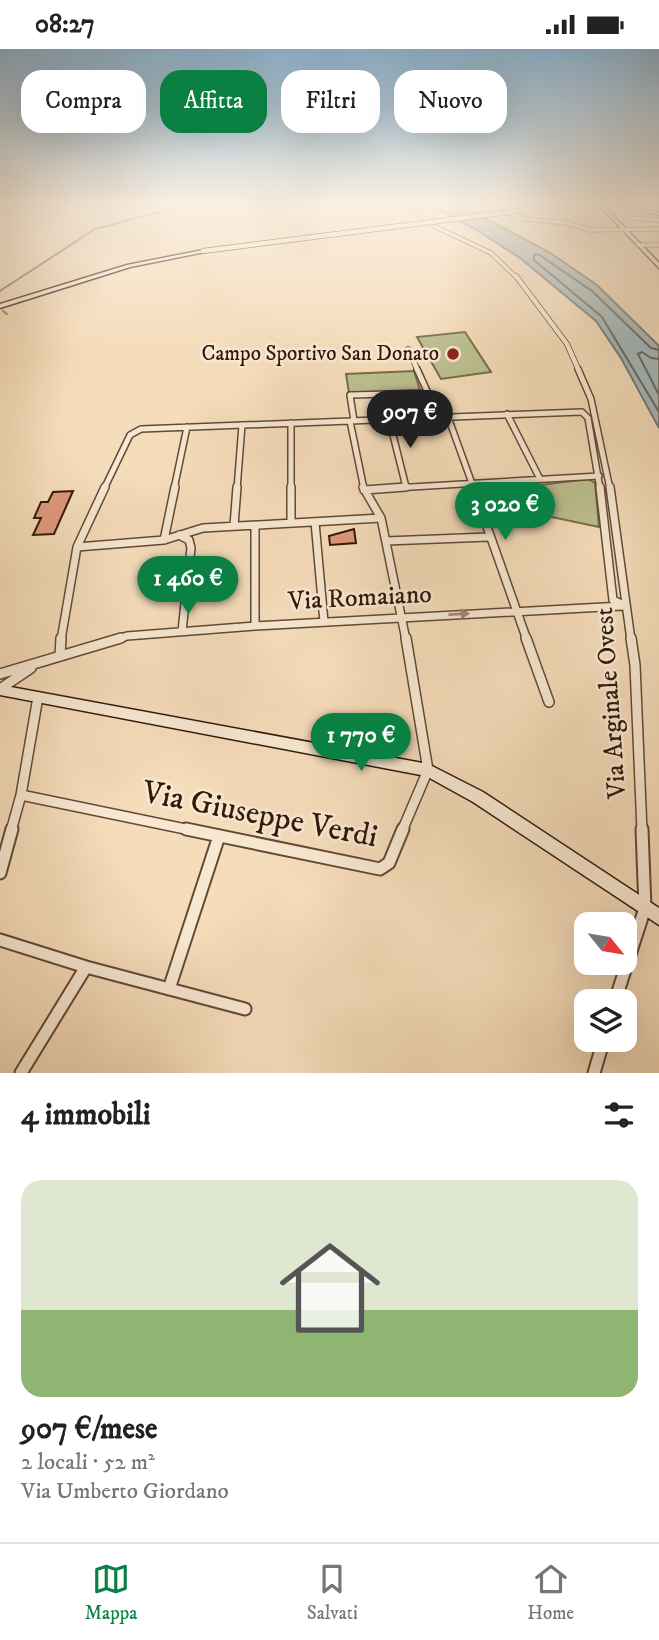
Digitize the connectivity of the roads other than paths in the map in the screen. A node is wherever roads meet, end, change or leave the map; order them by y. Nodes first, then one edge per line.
1 (199, 252) edge
2 (489, 252) edge
3 (0, 306) edge
4 (408, 349) dead end
5 (428, 393) junction
6 (507, 414) junction
7 (439, 417) junction
8 (448, 417) junction
9 (389, 419) junction
10 (352, 421) junction
11 (292, 423) junction
12 (242, 425) junction
13 (187, 427) junction
14 (598, 476) junction
15 (540, 479) junction
16 (469, 484) junction
17 (404, 487) junction
18 (364, 490) junction
19 (381, 518) junction
20 (315, 521) junction
21 (291, 523) junction
22 (255, 525) junction
23 (234, 526) junction
24 (179, 535) junction
25 (488, 537) junction
26 (164, 540) junction
27 (386, 541) junction
28 (77, 547) junction
29 (626, 606) junction
30 (516, 610) junction
31 (402, 617) junction
32 (324, 622) junction
33 (254, 626) junction
34 (182, 631) junction
35 (60, 656) junction
36 (21, 671) junction
37 (0, 674) edge
38 (0, 682) edge
39 (0, 689) edge
40 (34, 697) junction
41 (549, 702) dead end
42 (428, 770) junction
43 (21, 795) junction
44 (219, 836) junction
45 (0, 873) edge
46 (645, 908) junction
47 (659, 917) edge
48 (0, 940) edge
49 (86, 967) junction
50 (169, 989) junction
51 (619, 989) edge
52 (246, 1009) dead end
53 (600, 1052) edge
54 (20, 1073) edge
55 (594, 1073) edge

1 - 3 main road, bridge
2 - 29 street, Via Arginale Ovest
4 - 5 street
5 - 7 street
5 - 10 street
6 - 8 street
6 - 14 street
6 - 15 street
7 - 8 street
7 - 9 street
8 - 16 street
9 - 10 street
9 - 17 street
10 - 11 street
10 - 18 street
11 - 12 street
11 - 21 street
12 - 13 street
12 - 23 street
13 - 26 street
13 - 28 street
14 - 15 street
14 - 29 street
15 - 16 street
16 - 17 street
16 - 25 street
17 - 18 street
18 - 19 street
19 - 20 street
19 - 27 street
20 - 21 street
20 - 32 street
21 - 22 street
22 - 23 street
22 - 33 street
23 - 24 street
24 - 26 street
24 - 34 street
25 - 27 street
25 - 30 street
26 - 28 street
27 - 31 street
28 - 35 street
29 - 30 street, Via Romaiano
29 - 46 street, Via Arginale Ovest
31 -> 30 street, Via Romaiano
30 - 41 street
31 - 32 street, Via Romaiano
31 - 42 street
32 - 33 street, Via Romaiano
33 - 34 street, Via Romaiano
34 - 35 street, Via Romaiano
35 - 36 street, Via Romaiano
36 - 37 street
36 - 38 street
36 - 39 street
36 - 40 street
39 - 40 main road
40 - 42 main road
40 - 43 street
42 - 44 street, Via Giuseppe Verdi
42 - 46 main road
43 - 44 street, Via Giuseppe Verdi
43 - 45 street
44 - 50 street
46 - 47 main road
46 - 51 street
48 - 49 street
49 - 50 street
49 - 54 street
50 - 52 street
53 - 55 street

